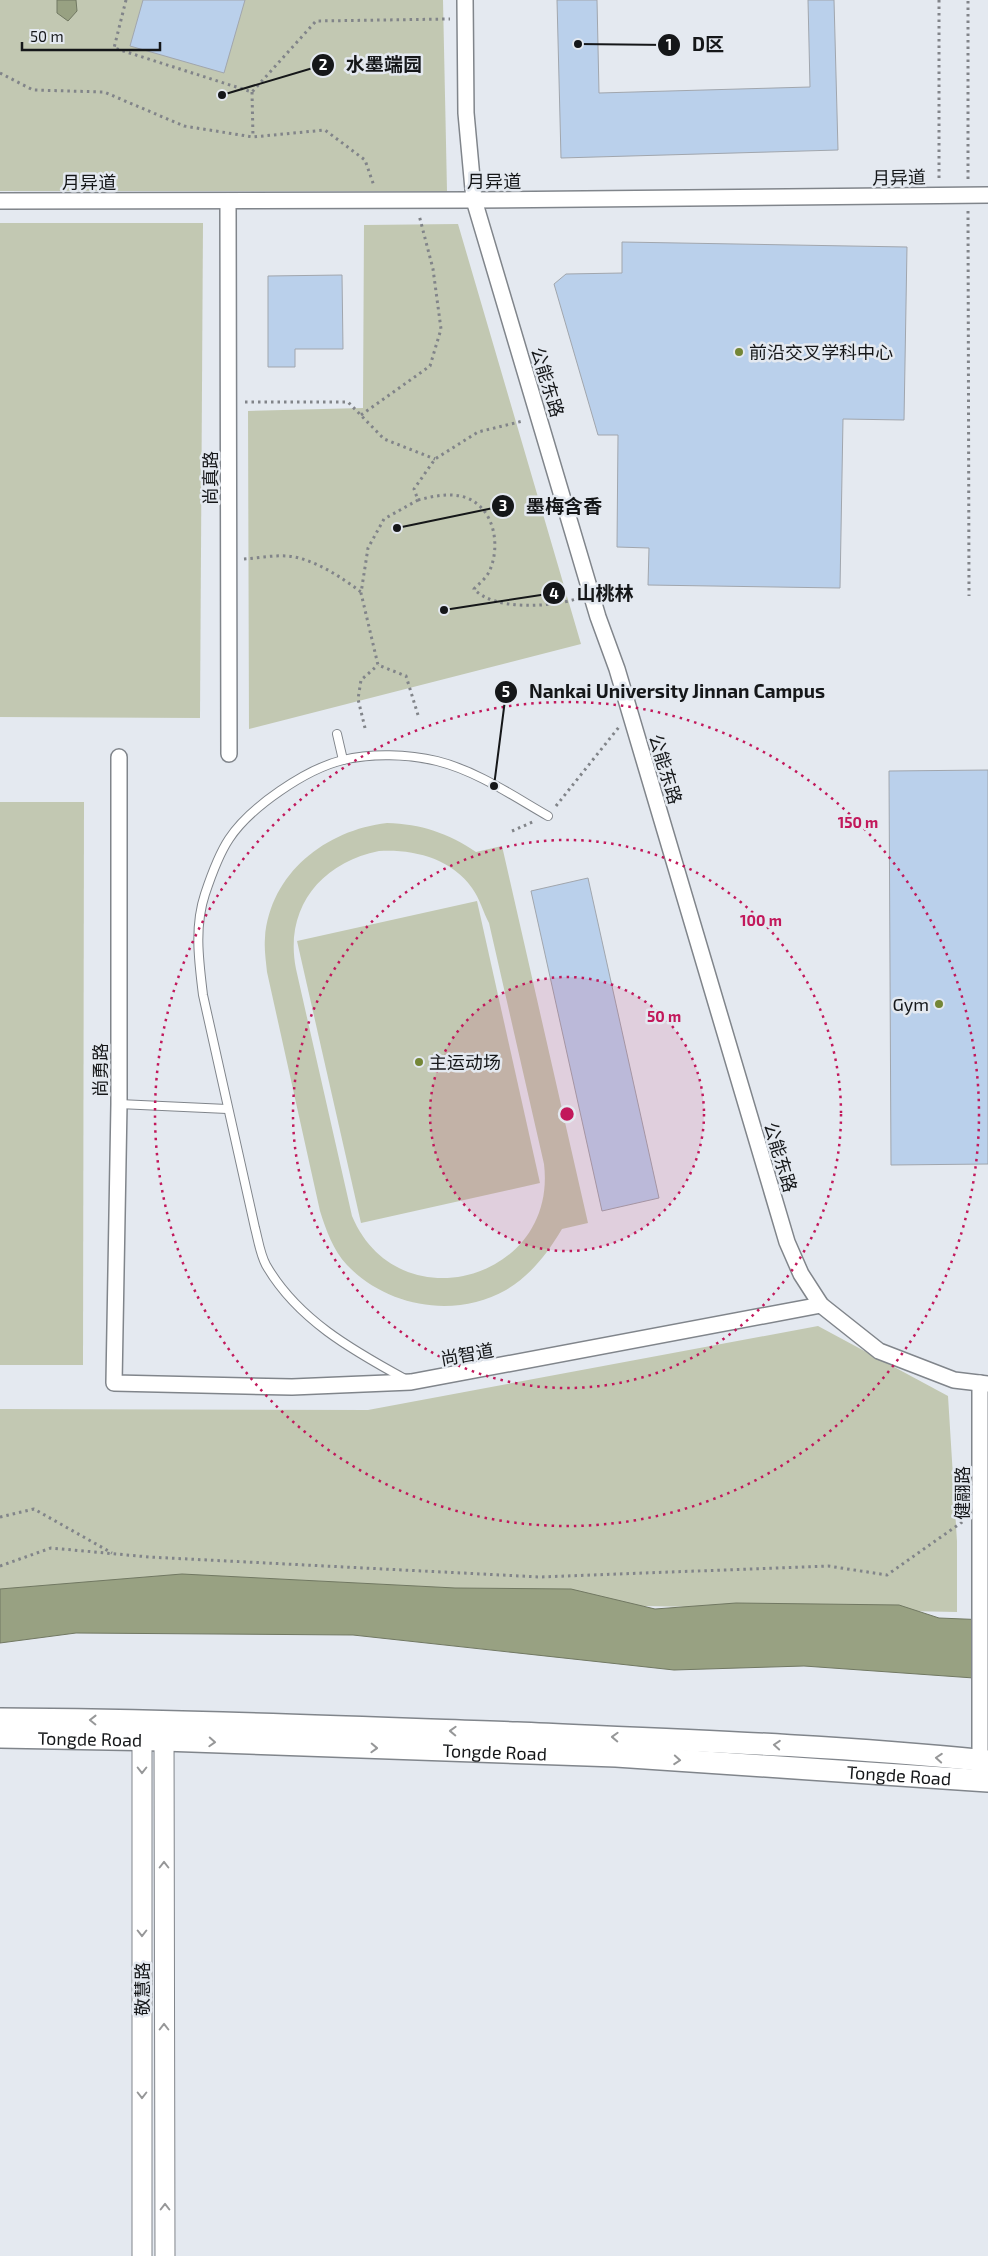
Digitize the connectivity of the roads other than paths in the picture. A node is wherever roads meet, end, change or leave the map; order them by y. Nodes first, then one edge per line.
1 (465, 0) edge
2 (988, 195) edge
3 (474, 200) junction
4 (0, 201) edge
5 (228, 201) junction
6 (337, 734) dead end
7 (230, 754) dead end
8 (119, 757) dead end
9 (343, 760) junction
10 (548, 816) road end
11 (118, 1104) junction
12 (227, 1109) junction
13 (821, 1305) junction
14 (411, 1382) junction
15 (114, 1383) joint
16 (984, 1384) edge
17 (0, 1719) edge
18 (142, 1730) junction
19 (164, 1731) junction
20 (0, 1737) edge
21 (984, 1771) edge
22 (142, 2256) edge
23 (165, 2256) edge

1 - 3 street, 公能东路
2 - 3 street, 月异道
3 - 5 street, 月异道
3 - 13 street, 公能东路
4 - 5 street, 月异道
5 - 7 street, 尚真路
6 - 9 lane
8 - 11 street, 尚勇路
9 - 10 lane
9 - 12 lane
11 - 12 lane
11 - 15 street, 尚勇路
12 - 14 lane
13 - 14 street, 尚智道
13 - 16 street, 公能东路
14 - 15 street, 尚智道
16 - 21 street, 健翮路
18 -> 17 main road, Tongde Road
18 - 19 main road, Tongde Road
18 - 20 main road, Tongde Road
18 -> 22 street, 敬慧路
19 - 21 main road, Tongde Road
23 -> 19 street, 敬慧路

